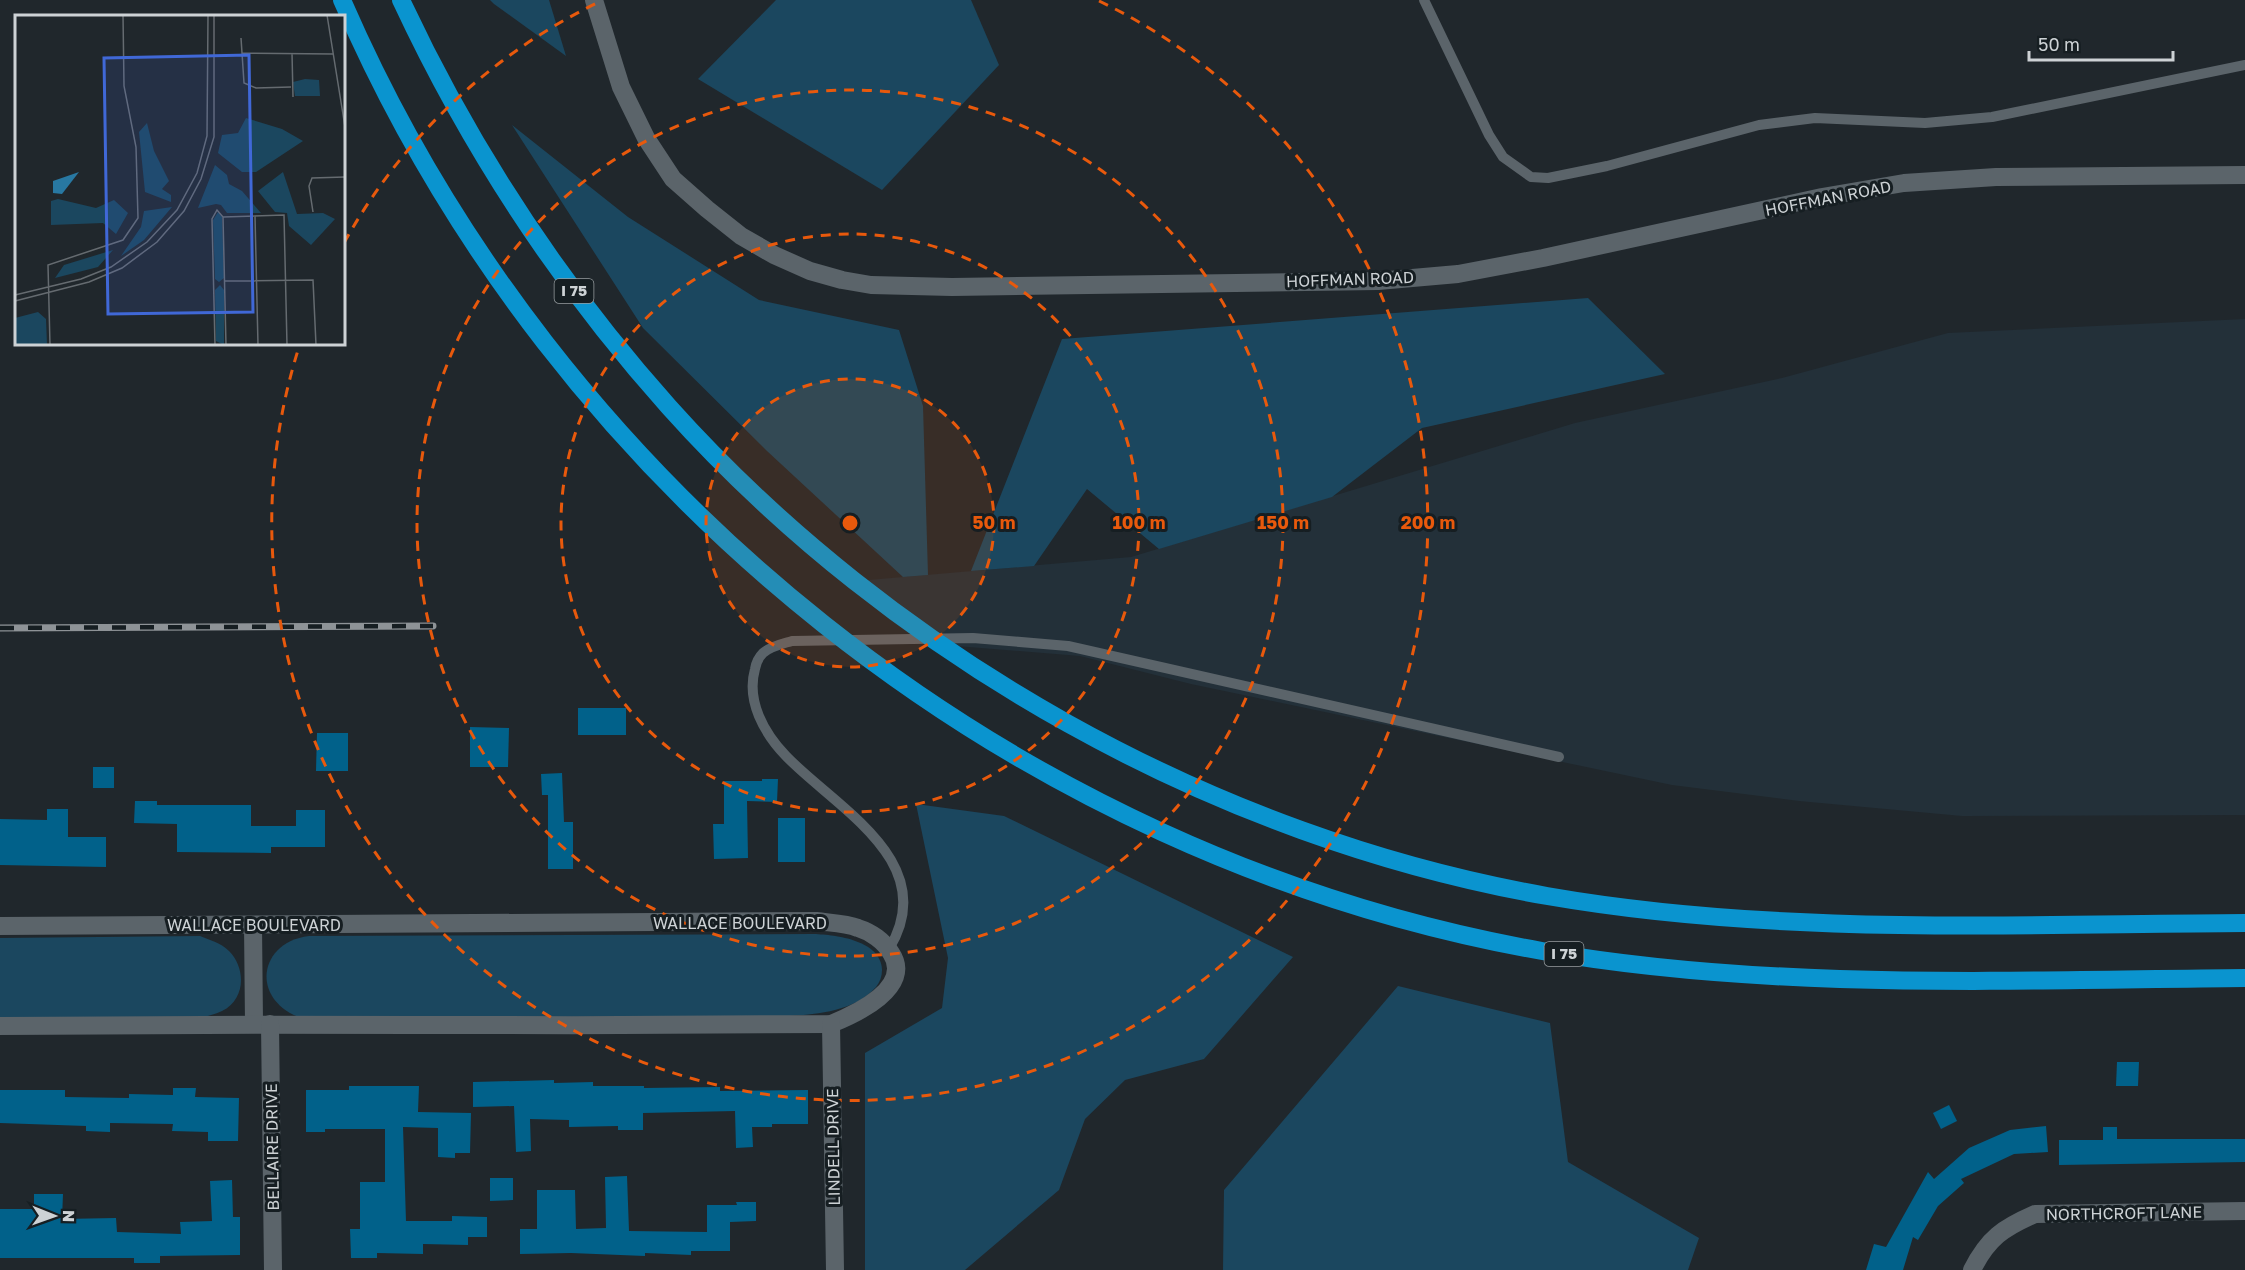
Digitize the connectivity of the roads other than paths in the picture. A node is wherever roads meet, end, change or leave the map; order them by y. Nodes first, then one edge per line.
1 (342, 0) edge
2 (401, 0) edge
3 (594, 0) edge
4 (1424, 0) edge
5 (2245, 65) edge
6 (2245, 175) edge
7 (1559, 757) dead end
8 (2245, 923) edge
9 (253, 925) junction
10 (0, 926) edge
11 (889, 949) junction
12 (2245, 978) edge
13 (262, 1023) junction
14 (831, 1024) junction
15 (0, 1026) edge
16 (2245, 1211) edge
17 (273, 1270) edge
18 (835, 1270) edge
19 (1972, 1270) edge

1 - 12 highway, I 75
2 - 8 highway, I 75
3 - 6 street, HOFFMAN ROAD
4 - 5 lane
7 - 11 lane
9 - 10 street, WALLACE BOULEVARD
9 - 11 street, WALLACE BOULEVARD
9 - 13 street, BELLAIRE DRIVE
11 - 14 street
13 - 14 street
13 - 15 street
13 - 17 street, BELLAIRE DRIVE
14 - 18 street, LINDELL DRIVE
16 - 19 street, NORTHCROFT LANE

